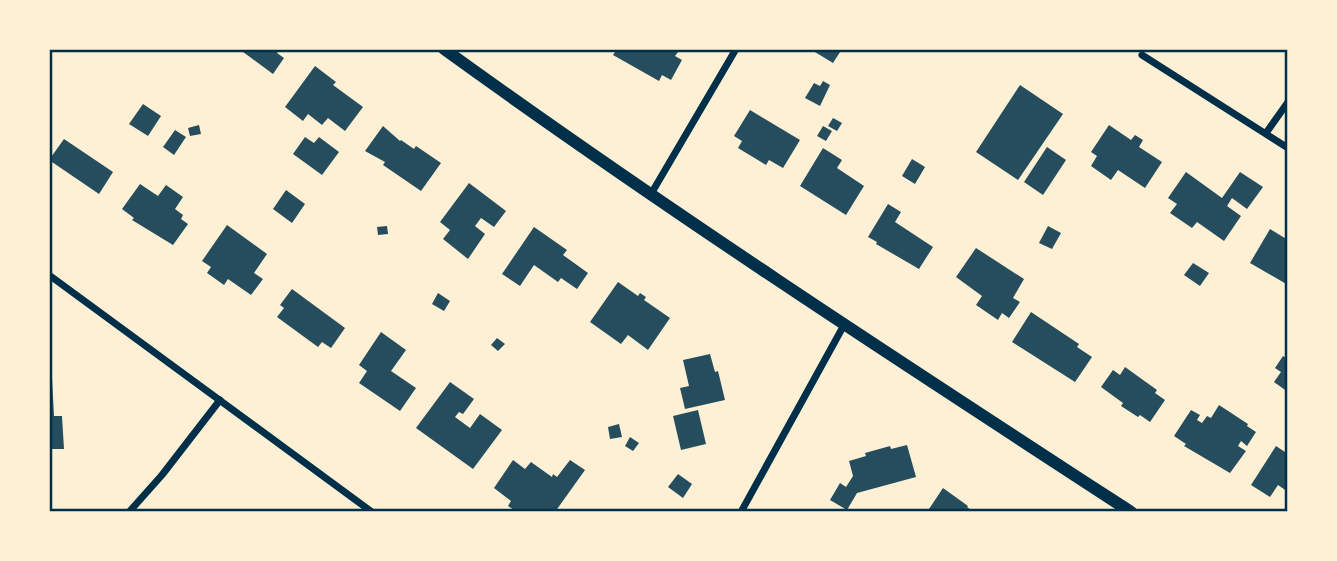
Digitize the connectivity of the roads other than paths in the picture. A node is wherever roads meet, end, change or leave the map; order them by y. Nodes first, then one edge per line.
1 (444, 49) edge
2 (736, 49) edge
3 (1142, 55) dead end
4 (1288, 103) edge
5 (1266, 133) junction
6 (1288, 148) edge
7 (651, 194) junction
8 (49, 275) edge
9 (844, 325) junction
10 (220, 400) junction
11 (129, 512) edge
12 (372, 512) edge
13 (741, 512) edge
14 (1131, 512) edge

1 - 7 street
2 - 7 street
3 - 5 street
4 - 5 street
5 - 6 street
7 - 9 street
8 - 10 street
9 - 13 street
9 - 14 street
10 - 11 street
10 - 12 street

